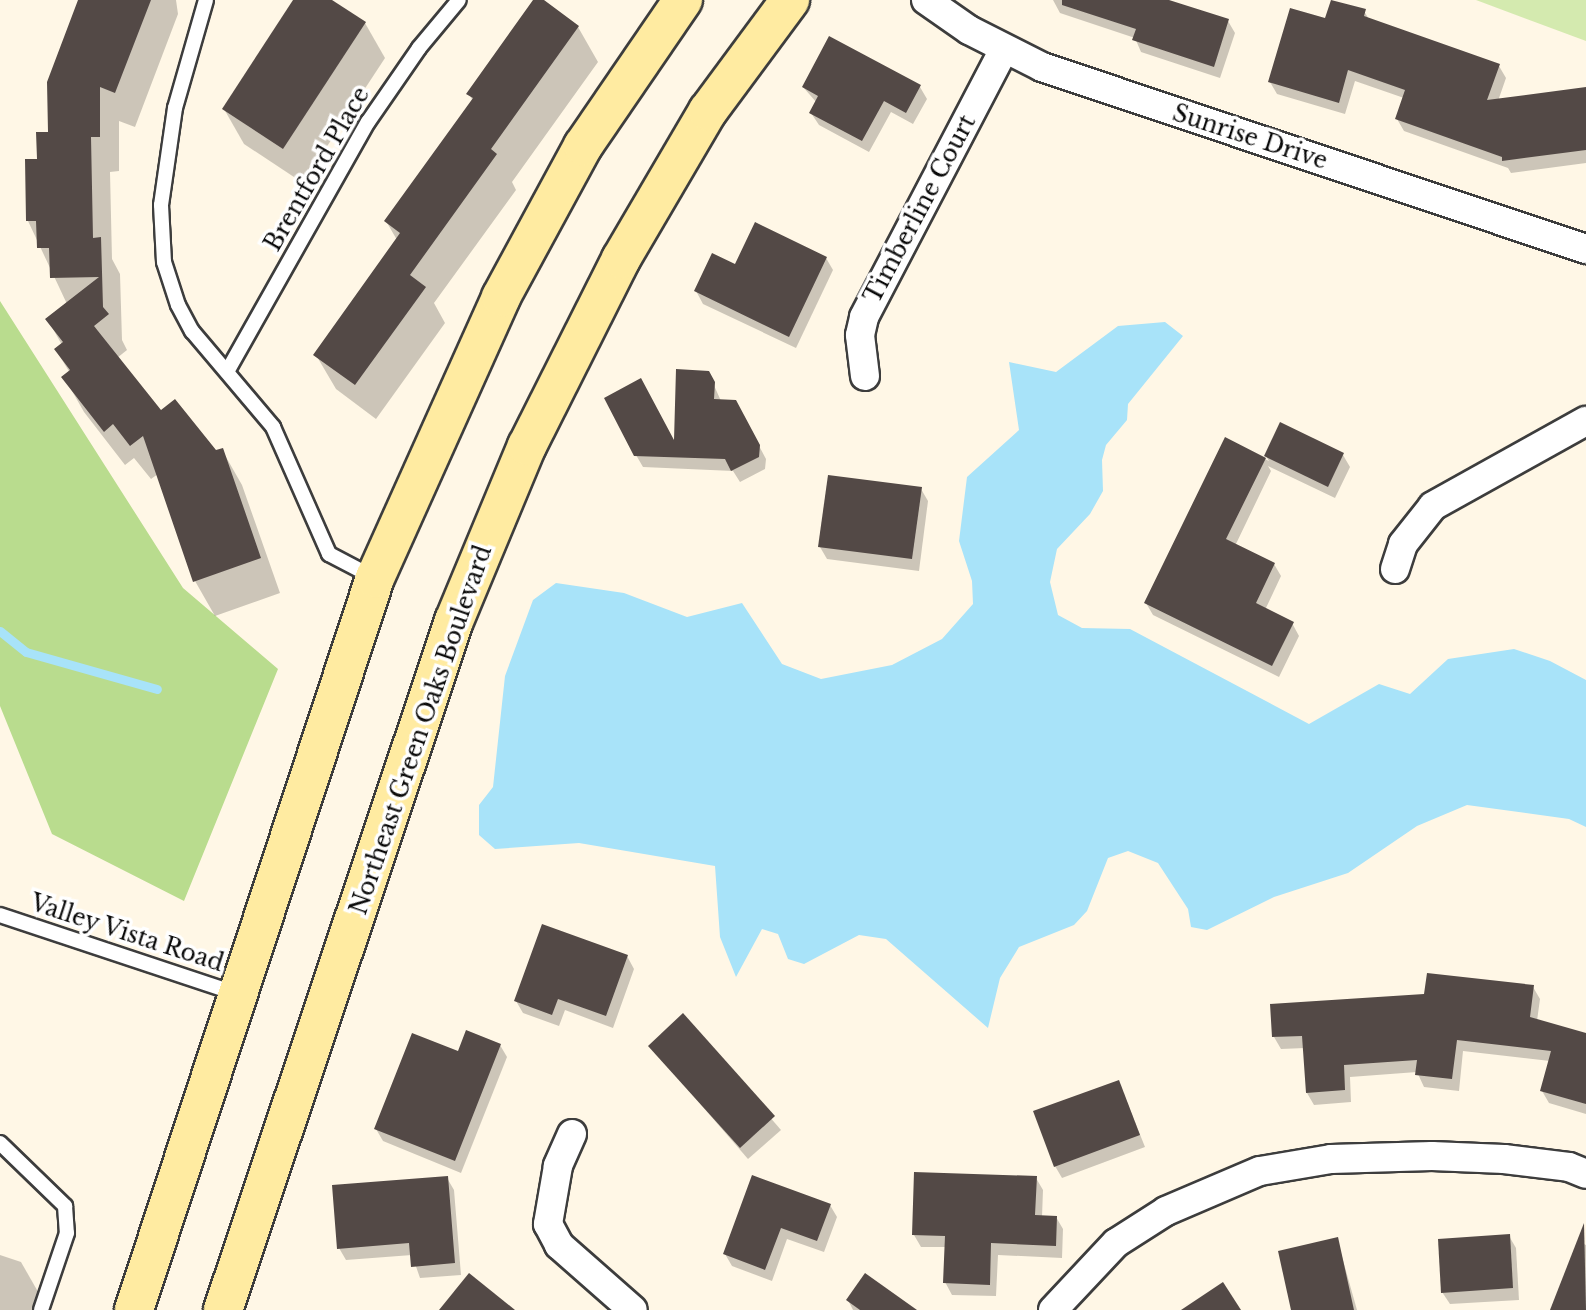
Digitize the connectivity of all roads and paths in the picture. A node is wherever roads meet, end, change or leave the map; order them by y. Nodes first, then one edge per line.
1 (206, 0) edge
2 (459, 0) edge
3 (683, 0) edge
4 (790, 0) edge
5 (926, 0) edge
6 (1004, 49) junction
7 (1586, 250) edge
8 (228, 370) junction
9 (865, 376) dead end
10 (1586, 421) edge
11 (1395, 569) dead end
12 (375, 578) junction
13 (0, 915) edge
14 (239, 995) junction
15 (572, 1135) dead end
16 (0, 1143) edge
17 (1586, 1174) edge
18 (41, 1310) edge
19 (134, 1310) edge
20 (223, 1310) edge
21 (633, 1310) edge
22 (1053, 1310) edge

1 - 8 lane
2 - 8 lane, Brentford Place
3 - 12 main road
4 - 20 main road, Northeast Green Oaks Boulevard
5 - 6 street, Sunrise Drive
6 - 7 street, Sunrise Drive
6 - 9 street, Timberline Court
8 - 12 lane
10 - 11 street
12 - 14 main road
13 - 14 lane, Valley Vista Road
14 - 19 main road
15 - 21 street
16 - 18 lane
17 - 22 street

